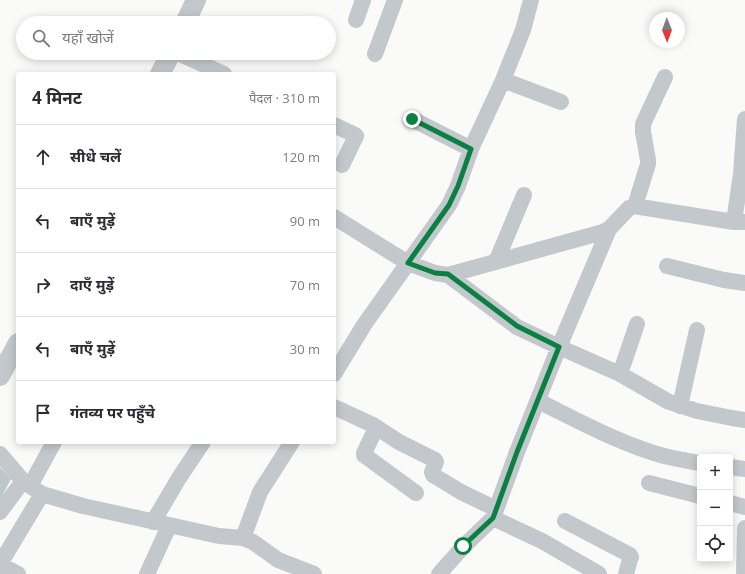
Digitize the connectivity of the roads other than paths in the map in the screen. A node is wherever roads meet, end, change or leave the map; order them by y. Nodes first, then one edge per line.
1 (196, 0) edge
2 (363, 0) edge
3 (395, 0) edge
4 (531, 0) edge
5 (189, 16) edge
6 (356, 20) dead end
7 (375, 54) dead end
8 (167, 60) edge
9 (193, 60) edge
10 (161, 72) edge
11 (220, 72) edge
12 (665, 77) dead end
13 (503, 80) junction
14 (561, 102) dead end
15 (412, 119) dead end
16 (745, 119) edge
17 (336, 126) edge
18 (471, 149) junction
19 (342, 165) dead end
20 (524, 195) dead end
21 (635, 206) junction
22 (336, 218) edge
23 (739, 222) edge
24 (609, 229) junction
25 (496, 262) junction
26 (408, 263) junction
27 (667, 266) dead end
28 (448, 274) junction
29 (745, 283) edge
30 (637, 324) dead end
31 (697, 330) dead end
32 (16, 347) edge
33 (559, 347) junction
34 (336, 371) edge
35 (620, 374) junction
36 (0, 376) edge
37 (538, 401) junction
38 (680, 406) junction
39 (336, 408) edge
40 (745, 420) edge
41 (745, 426) edge
42 (376, 427) junction
43 (53, 444) edge
44 (202, 444) edge
45 (291, 444) edge
46 (0, 454) edge
47 (697, 462) edge
48 (733, 468) edge
49 (745, 470) edge
50 (649, 483) dead end
51 (32, 487) junction
52 (416, 493) dead end
53 (697, 495) edge
54 (733, 504) edge
55 (745, 507) edge
56 (0, 512) edge
57 (495, 513) junction
58 (565, 521) dead end
59 (153, 522) junction
60 (169, 526) junction
61 (745, 528) edge
62 (243, 538) junction
63 (0, 564) edge
64 (278, 567) edge
65 (18, 574) edge
66 (147, 574) edge
67 (314, 574) edge
68 (439, 574) edge
69 (599, 574) edge
70 (626, 574) edge
71 (744, 574) edge

1 - 5 street
2 - 6 street
3 - 7 street
4 - 13 street
8 - 10 street
9 - 11 street
12 - 21 street
13 - 14 street
13 - 18 street
15 - 18 street
16 - 23 street
17 - 19 street
18 - 26 street
20 - 25 street
21 - 23 street
21 - 24 street
22 - 26 street
24 - 25 street
24 - 33 street
25 - 28 street
26 - 28 street
26 - 34 street
27 - 29 street
28 - 33 street
30 - 35 street
31 - 38 street
32 - 36 street
33 - 35 street
33 - 37 street
35 - 38 street
37 - 47 street
37 - 57 street
38 - 40 street
39 - 42 street
40 - 41 street
42 - 52 street
42 - 57 street
43 - 51 street
44 - 59 street
45 - 62 street
46 - 51 street
48 - 49 street
50 - 53 street
51 - 56 street
51 - 59 street
51 - 63 street
54 - 55 street
57 - 68 street
57 - 69 street
58 - 70 street
59 - 60 street
60 - 62 street
60 - 66 street
61 - 71 street
62 - 64 street
63 - 65 street
64 - 67 street

